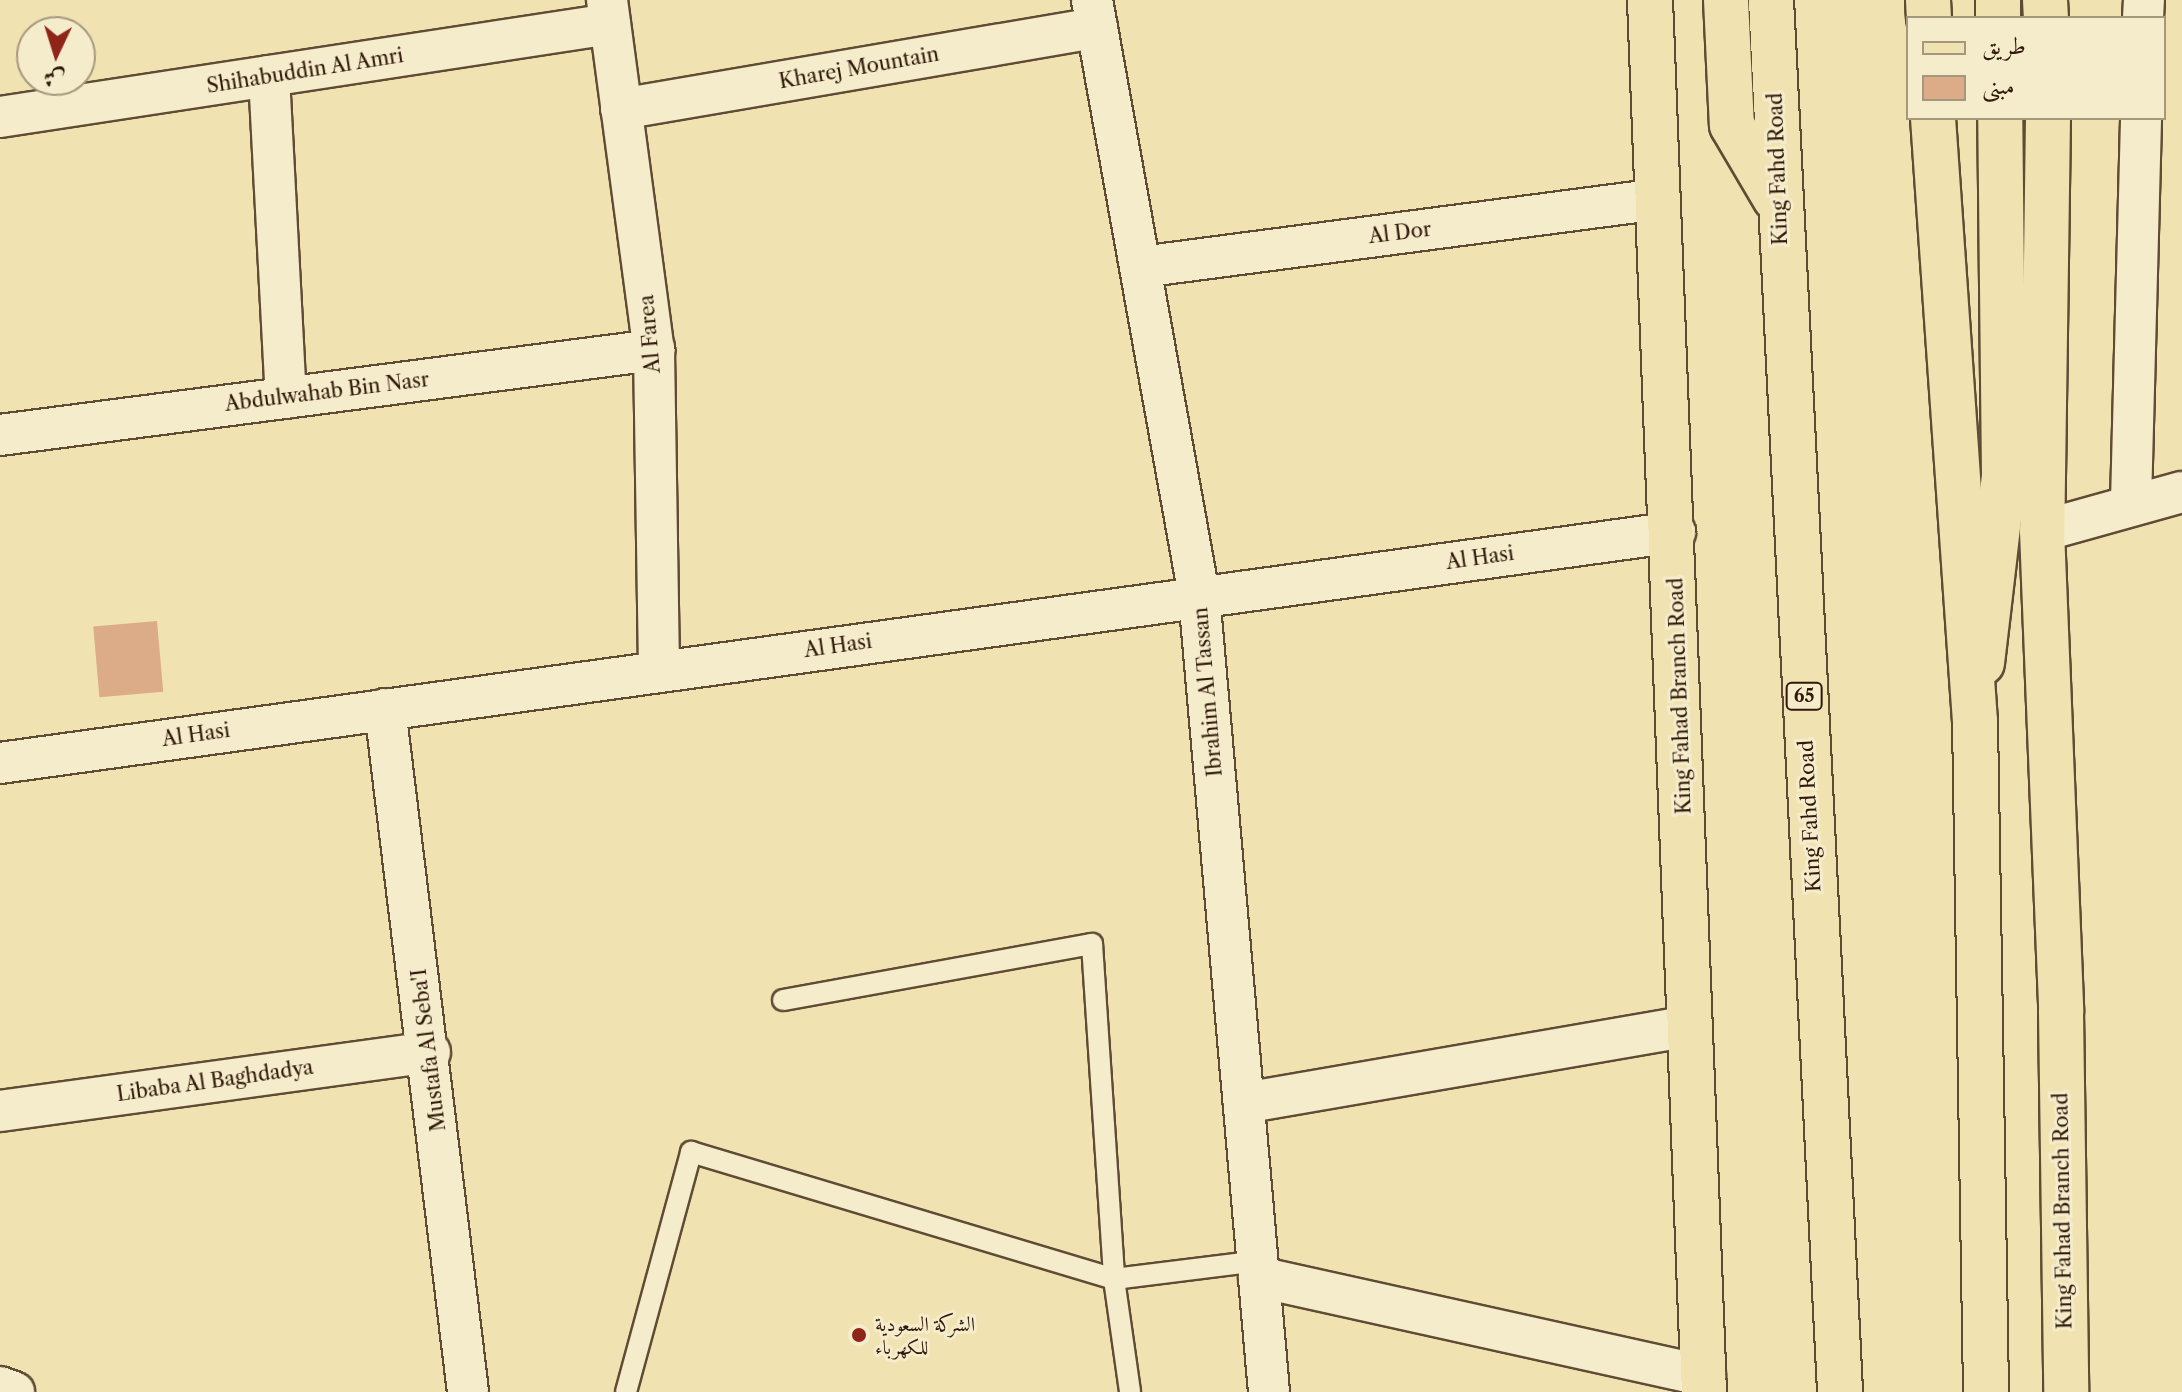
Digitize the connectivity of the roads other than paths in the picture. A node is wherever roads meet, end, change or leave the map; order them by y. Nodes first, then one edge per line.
1 (1650, 0) edge
2 (1726, 0) edge
3 (1771, 0) edge
4 (608, 12) edge
5 (1095, 14) edge
6 (269, 76) junction
7 (621, 109) junction
8 (0, 117) edge
9 (1933, 120) edge
10 (2000, 120) edge
11 (2048, 120) edge
12 (2141, 120) edge
13 (1659, 199) junction
14 (1778, 203) junction
15 (1141, 267) junction
16 (654, 350) junction
17 (286, 398) junction
18 (0, 435) edge
19 (2182, 492) edge
20 (2131, 502) junction
21 (2042, 531) junction
22 (1675, 532) junction
23 (1199, 595) junction
24 (659, 671) junction
25 (385, 709) junction
26 (1975, 721) junction
27 (0, 763) edge
28 (783, 1000) dead end
29 (1690, 1026) junction
30 (430, 1052) junction
31 (1244, 1103) junction
32 (0, 1111) edge
33 (1258, 1269) junction
34 (1114, 1279) junction
35 (1704, 1384) edge
36 (0, 1387) edge
37 (14, 1392) edge
38 (468, 1392) edge
39 (626, 1392) edge
40 (1130, 1392) edge
41 (1269, 1392) edge
42 (1840, 1392) edge
43 (1986, 1392) edge
44 (2066, 1392) edge

1 - 13 main road, King Fahad Branch Road
2 - 14 main road
3 - 14 main road, King Fahd Road / 65
4 - 6 street, Shihabuddin Al Amri
4 - 7 street, Al Farea
5 - 7 street, Kharej Mountain
5 - 15 street, Ibrahim Al Tassan
6 - 8 street, Shihabuddin Al Amri
6 - 17 street
7 - 16 street, Al Farea
9 - 26 main road
10 - 26 main road
11 - 21 main road, King Fahad Branch Road
12 - 20 street
13 - 15 street, Al Dor
13 - 22 main road, King Fahad Branch Road
14 - 42 main road, King Fahd Road / 65
15 - 23 street, Ibrahim Al Tassan
16 - 17 street, Abdulwahab Bin Nasr
16 - 24 street, Al Farea
17 - 18 street, Abdulwahab Bin Nasr
19 - 20 street
20 - 21 street
21 - 44 main road, King Fahad Branch Road
22 - 23 street, Al Hasi
22 - 29 main road, King Fahad Branch Road
23 - 24 street, Al Hasi
23 - 31 street, Ibrahim Al Tassan
24 - 25 street, Al Hasi
25 - 27 street, Al Hasi
25 - 30 street, Mustafa Al Seba'I
26 - 43 main road
28 - 34 lane
29 - 31 street
29 - 35 main road, King Fahad Branch Road
30 - 32 street, Libaba Al Baghdadya
30 - 38 street, Mustafa Al Seba'I
31 - 33 street, Ibrahim Al Tassan
33 - 34 lane
33 - 35 street
33 - 41 street, Ibrahim Al Tassan
34 - 39 lane
34 - 40 lane
36 - 37 street

